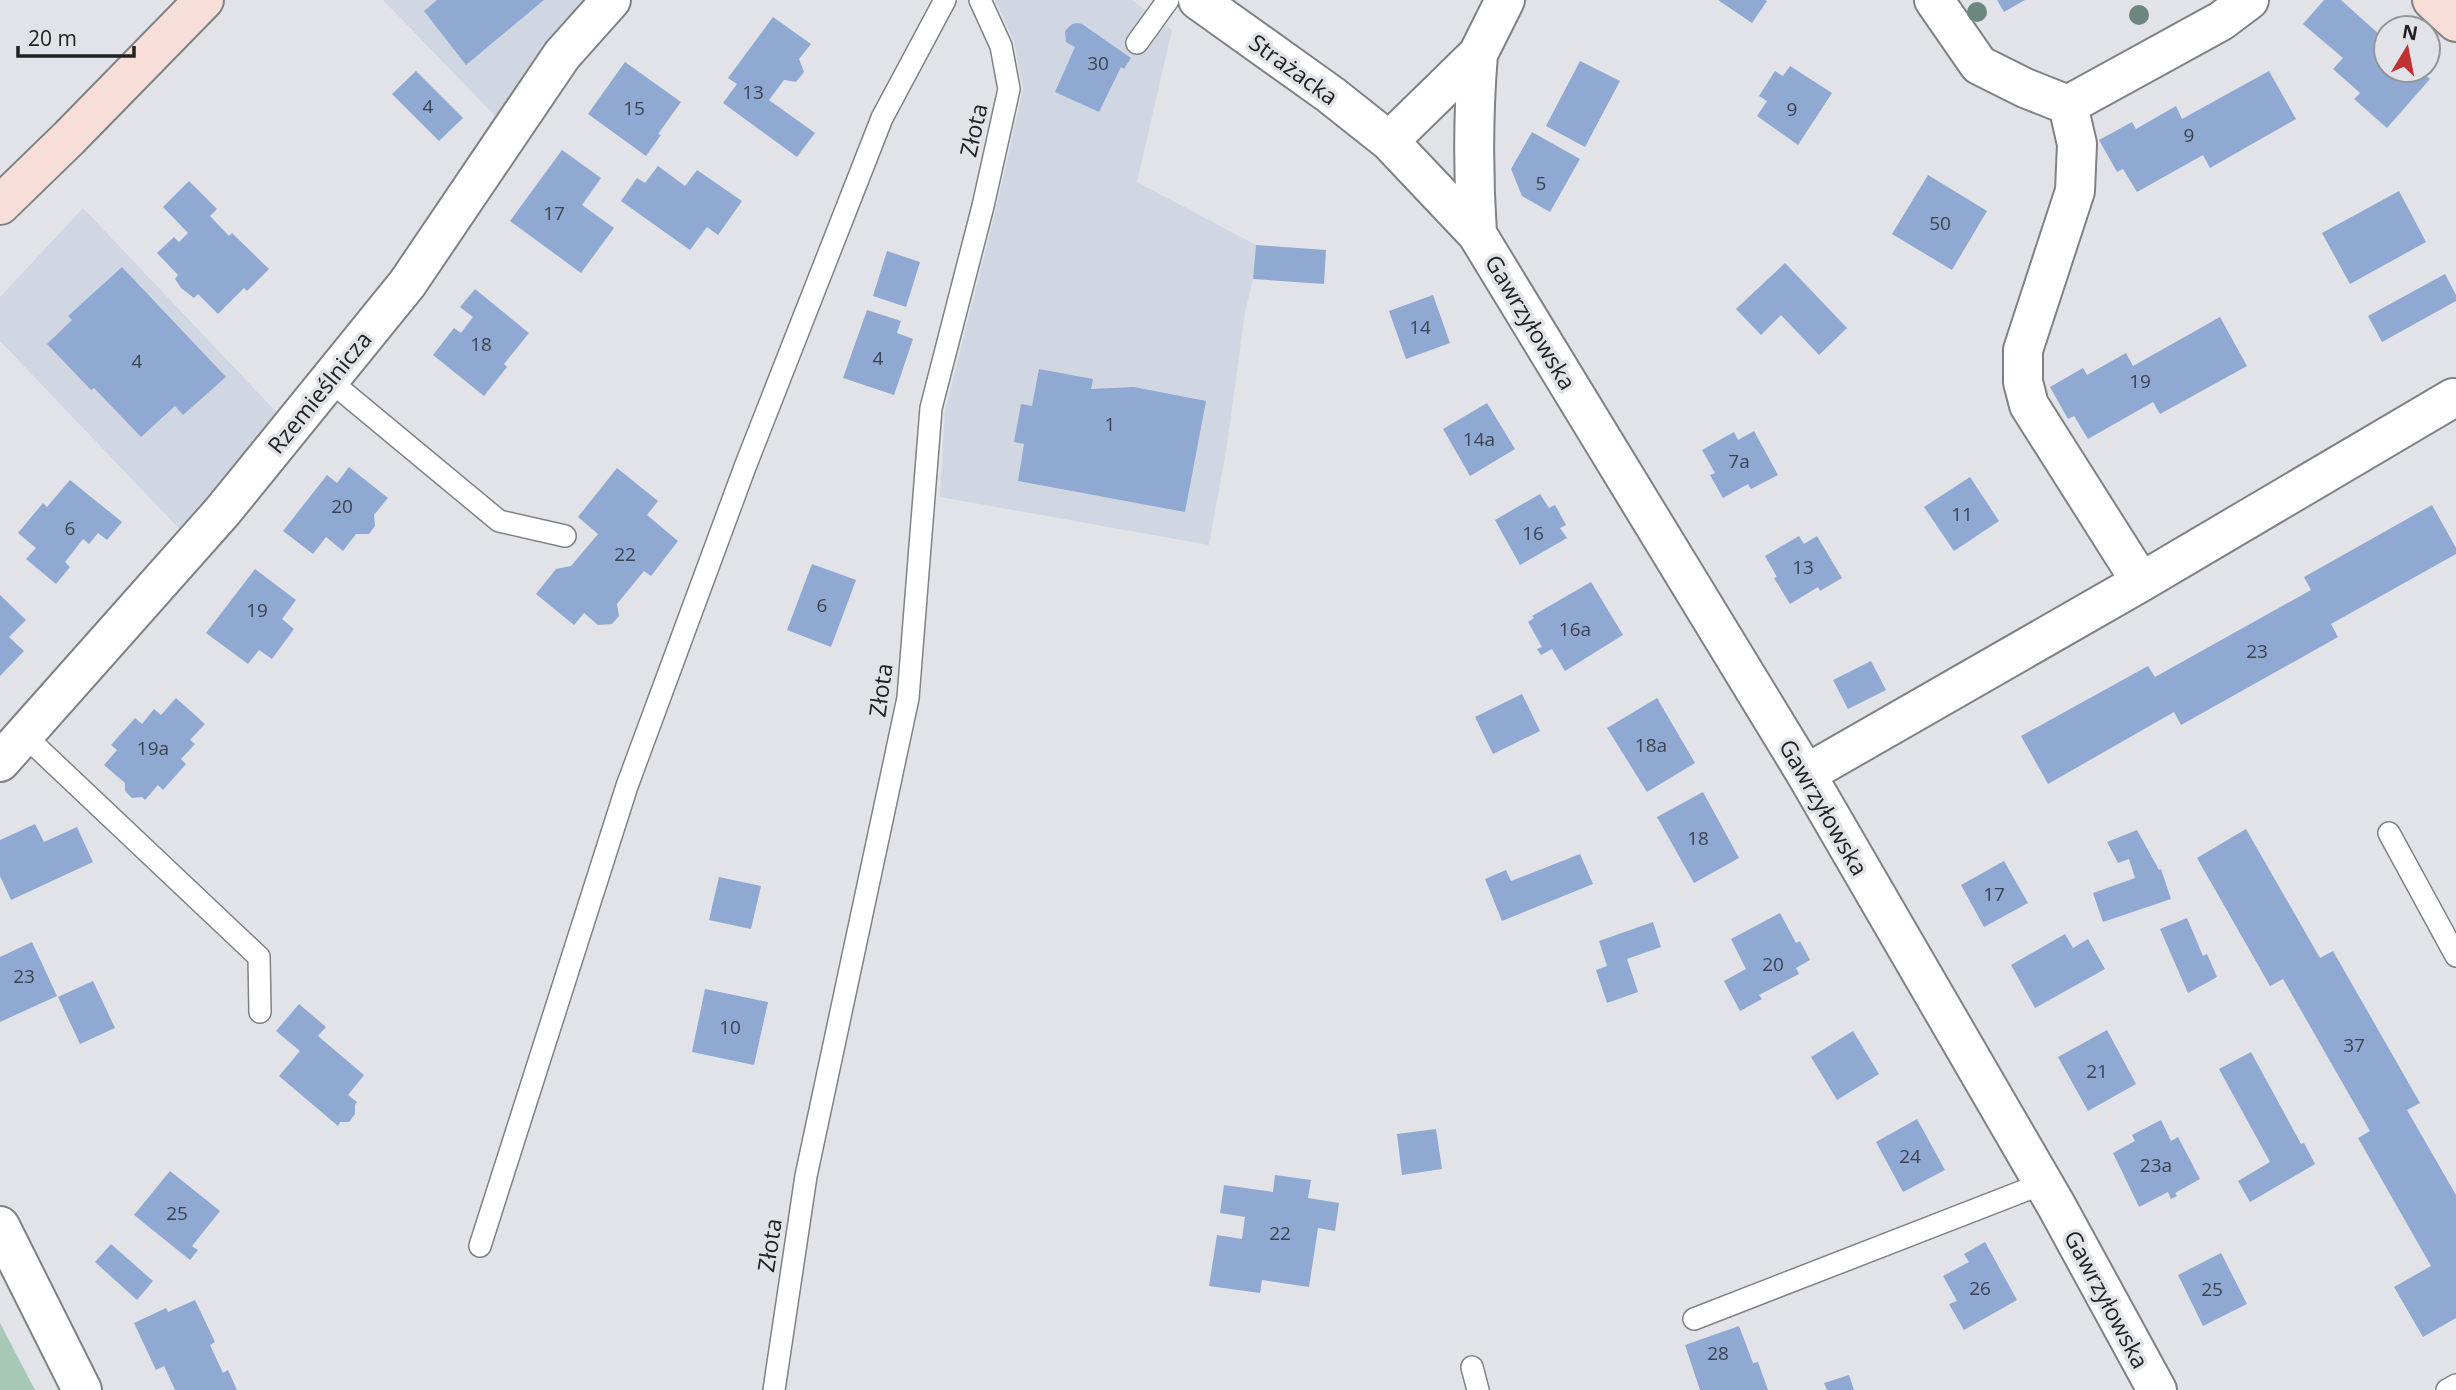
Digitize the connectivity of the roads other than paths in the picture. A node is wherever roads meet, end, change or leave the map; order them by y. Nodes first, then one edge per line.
1 (204, 0) edge
2 (611, 0) edge
3 (945, 0) edge
4 (980, 0) edge
5 (1168, 0) edge
6 (1198, 0) edge
7 (1505, 0) edge
8 (1934, 0) edge
9 (2249, 0) edge
10 (2432, 0) edge
11 (2456, 22) edge
12 (1138, 43) dead end
13 (1478, 54) junction
14 (2068, 105) junction
15 (1389, 141) junction
16 (0, 205) edge
17 (1477, 234) junction
18 (329, 380) junction
19 (2453, 398) dead end
20 (565, 536) dead end
21 (2141, 582) junction
22 (12, 749) edge
23 (1806, 774) junction
24 (2389, 833) dead end
25 (2456, 956) edge
26 (260, 1012) dead end
27 (2044, 1183) junction
28 (0, 1226) edge
29 (480, 1246) dead end
30 (8, 1263) edge
31 (1694, 1319) dead end
32 (1472, 1367) dead end
33 (2456, 1385) edge
34 (82, 1390) edge
35 (775, 1390) edge
36 (1478, 1390) edge
37 (2157, 1390) edge
38 (2447, 1390) edge

1 - 16 street
2 - 18 street, Rzemieślnicza
3 - 29 lane
4 - 35 lane, Złota
5 - 12 lane
6 - 15 street, Strażacka
7 - 13 street, Gawrzyłowska
8 - 14 street
9 - 14 street
10 - 11 street
13 - 15 street, Gawrzyłowska
13 - 17 street, Gawrzyłowska
14 - 21 street
15 - 17 street, Gawrzyłowska
17 - 23 street, Gawrzyłowska
18 - 20 lane
18 - 22 street, Rzemieślnicza
19 - 21 street
21 - 23 street
22 - 26 lane
23 - 27 street, Gawrzyłowska
24 - 25 lane
27 - 31 lane
27 - 37 street, Gawrzyłowska
28 - 30 street
30 - 34 street
32 - 36 lane
33 - 38 lane

